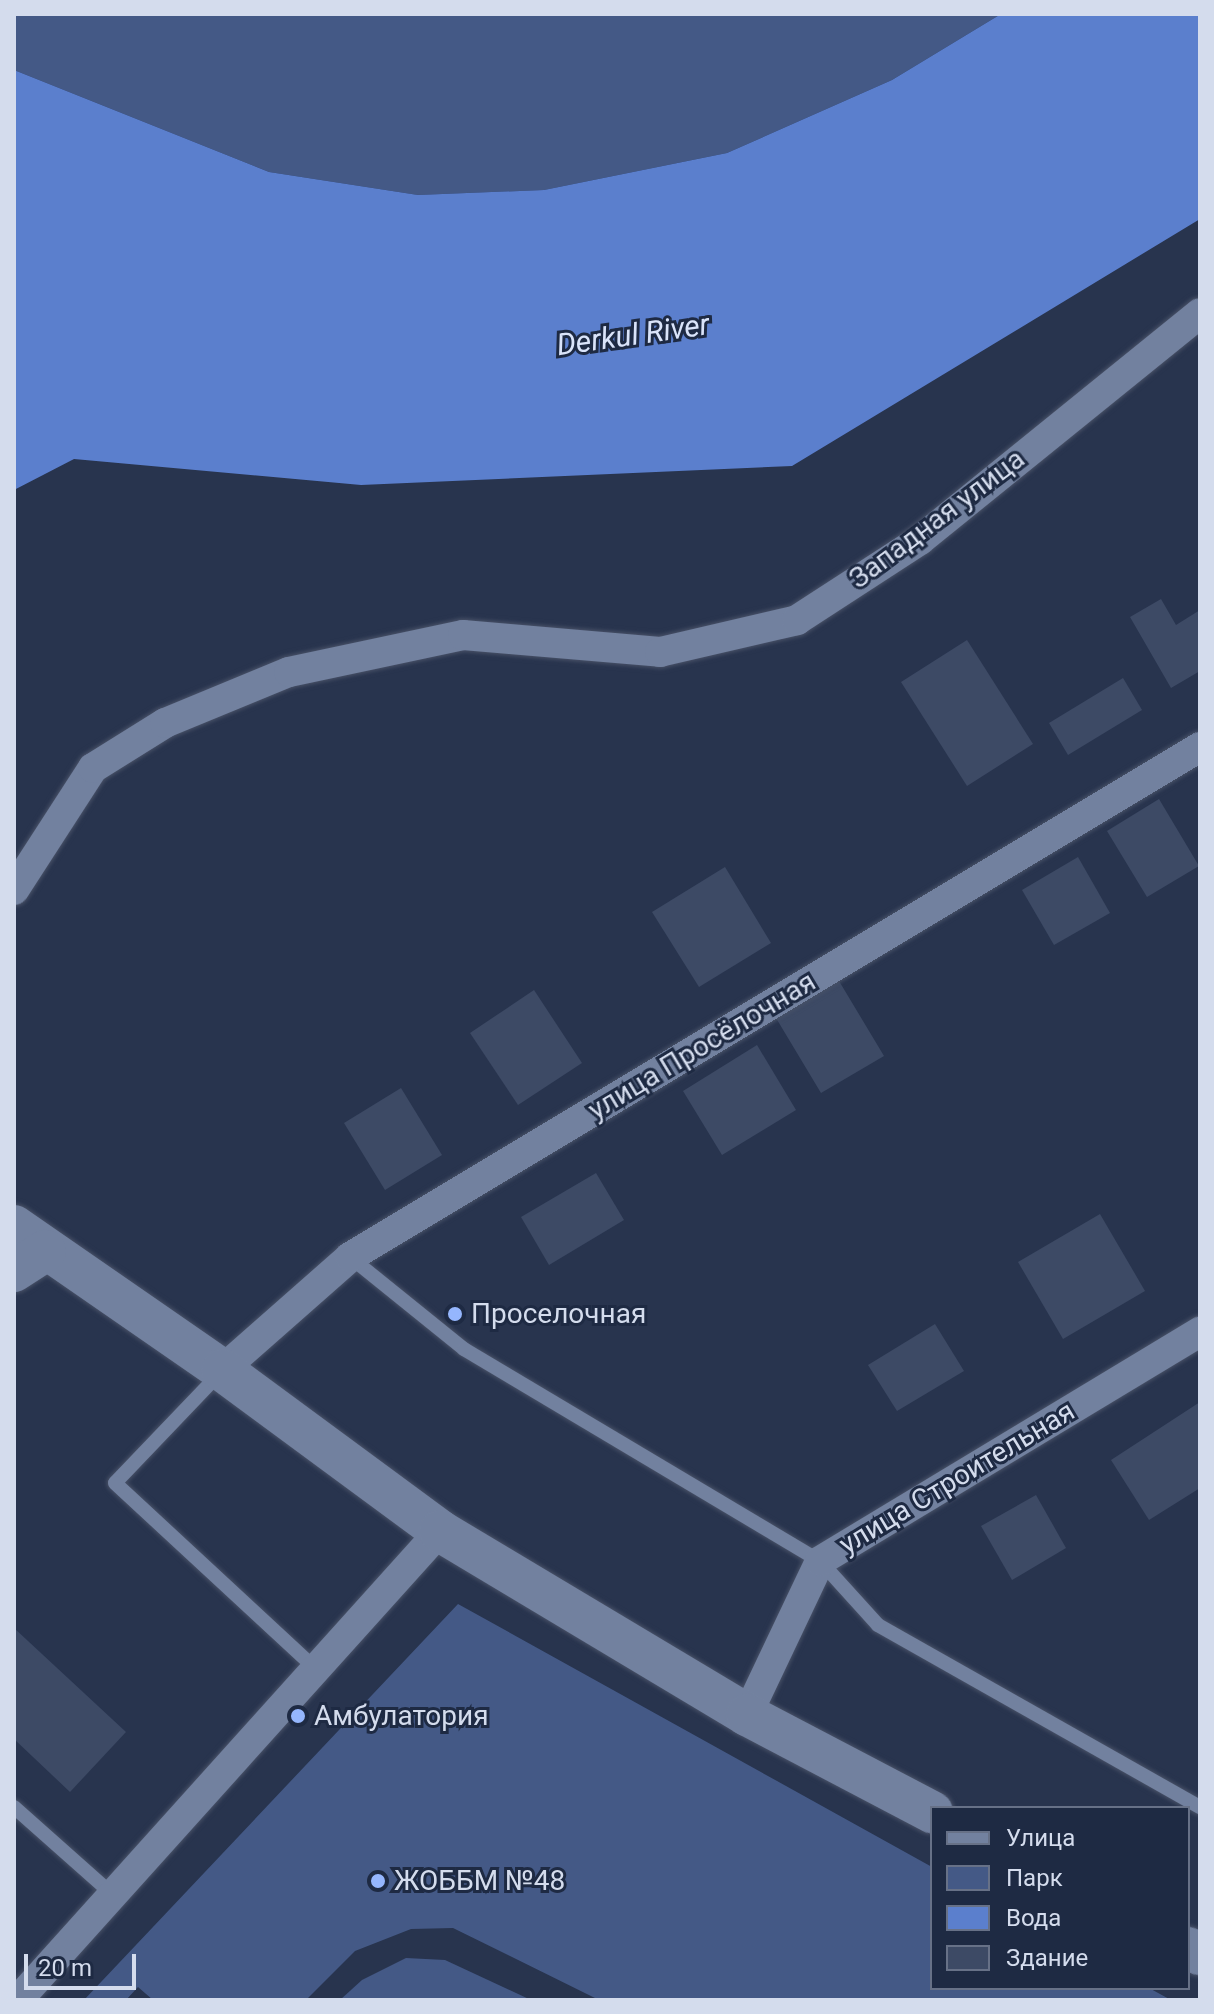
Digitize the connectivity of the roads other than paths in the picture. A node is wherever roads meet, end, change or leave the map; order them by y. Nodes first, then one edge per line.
1 (1200, 313) edge
2 (1200, 747) edge
3 (14, 890) edge
4 (24, 1249) edge
5 (350, 1257) junction
6 (1200, 1332) edge
7 (222, 1370) junction
8 (440, 1531) junction
9 (820, 1561) junction
10 (316, 1669) junction
11 (747, 1715) junction
12 (14, 1807) edge
13 (1200, 1807) edge
14 (930, 1811) edge
15 (113, 1895) junction
16 (18, 2000) edge

1 - 3 street, Западная улица
2 - 5 street, улица Просёлочная
4 - 7 main road
5 - 7 street, улица Просёлочная
5 - 9 lane
6 - 9 street, улица Строительная
7 - 8 main road
7 - 10 lane
8 - 10 street
8 - 11 main road
9 - 11 street, улица Строительная
9 - 13 lane
10 - 15 street
11 - 14 main road
12 - 15 lane
15 - 16 street

